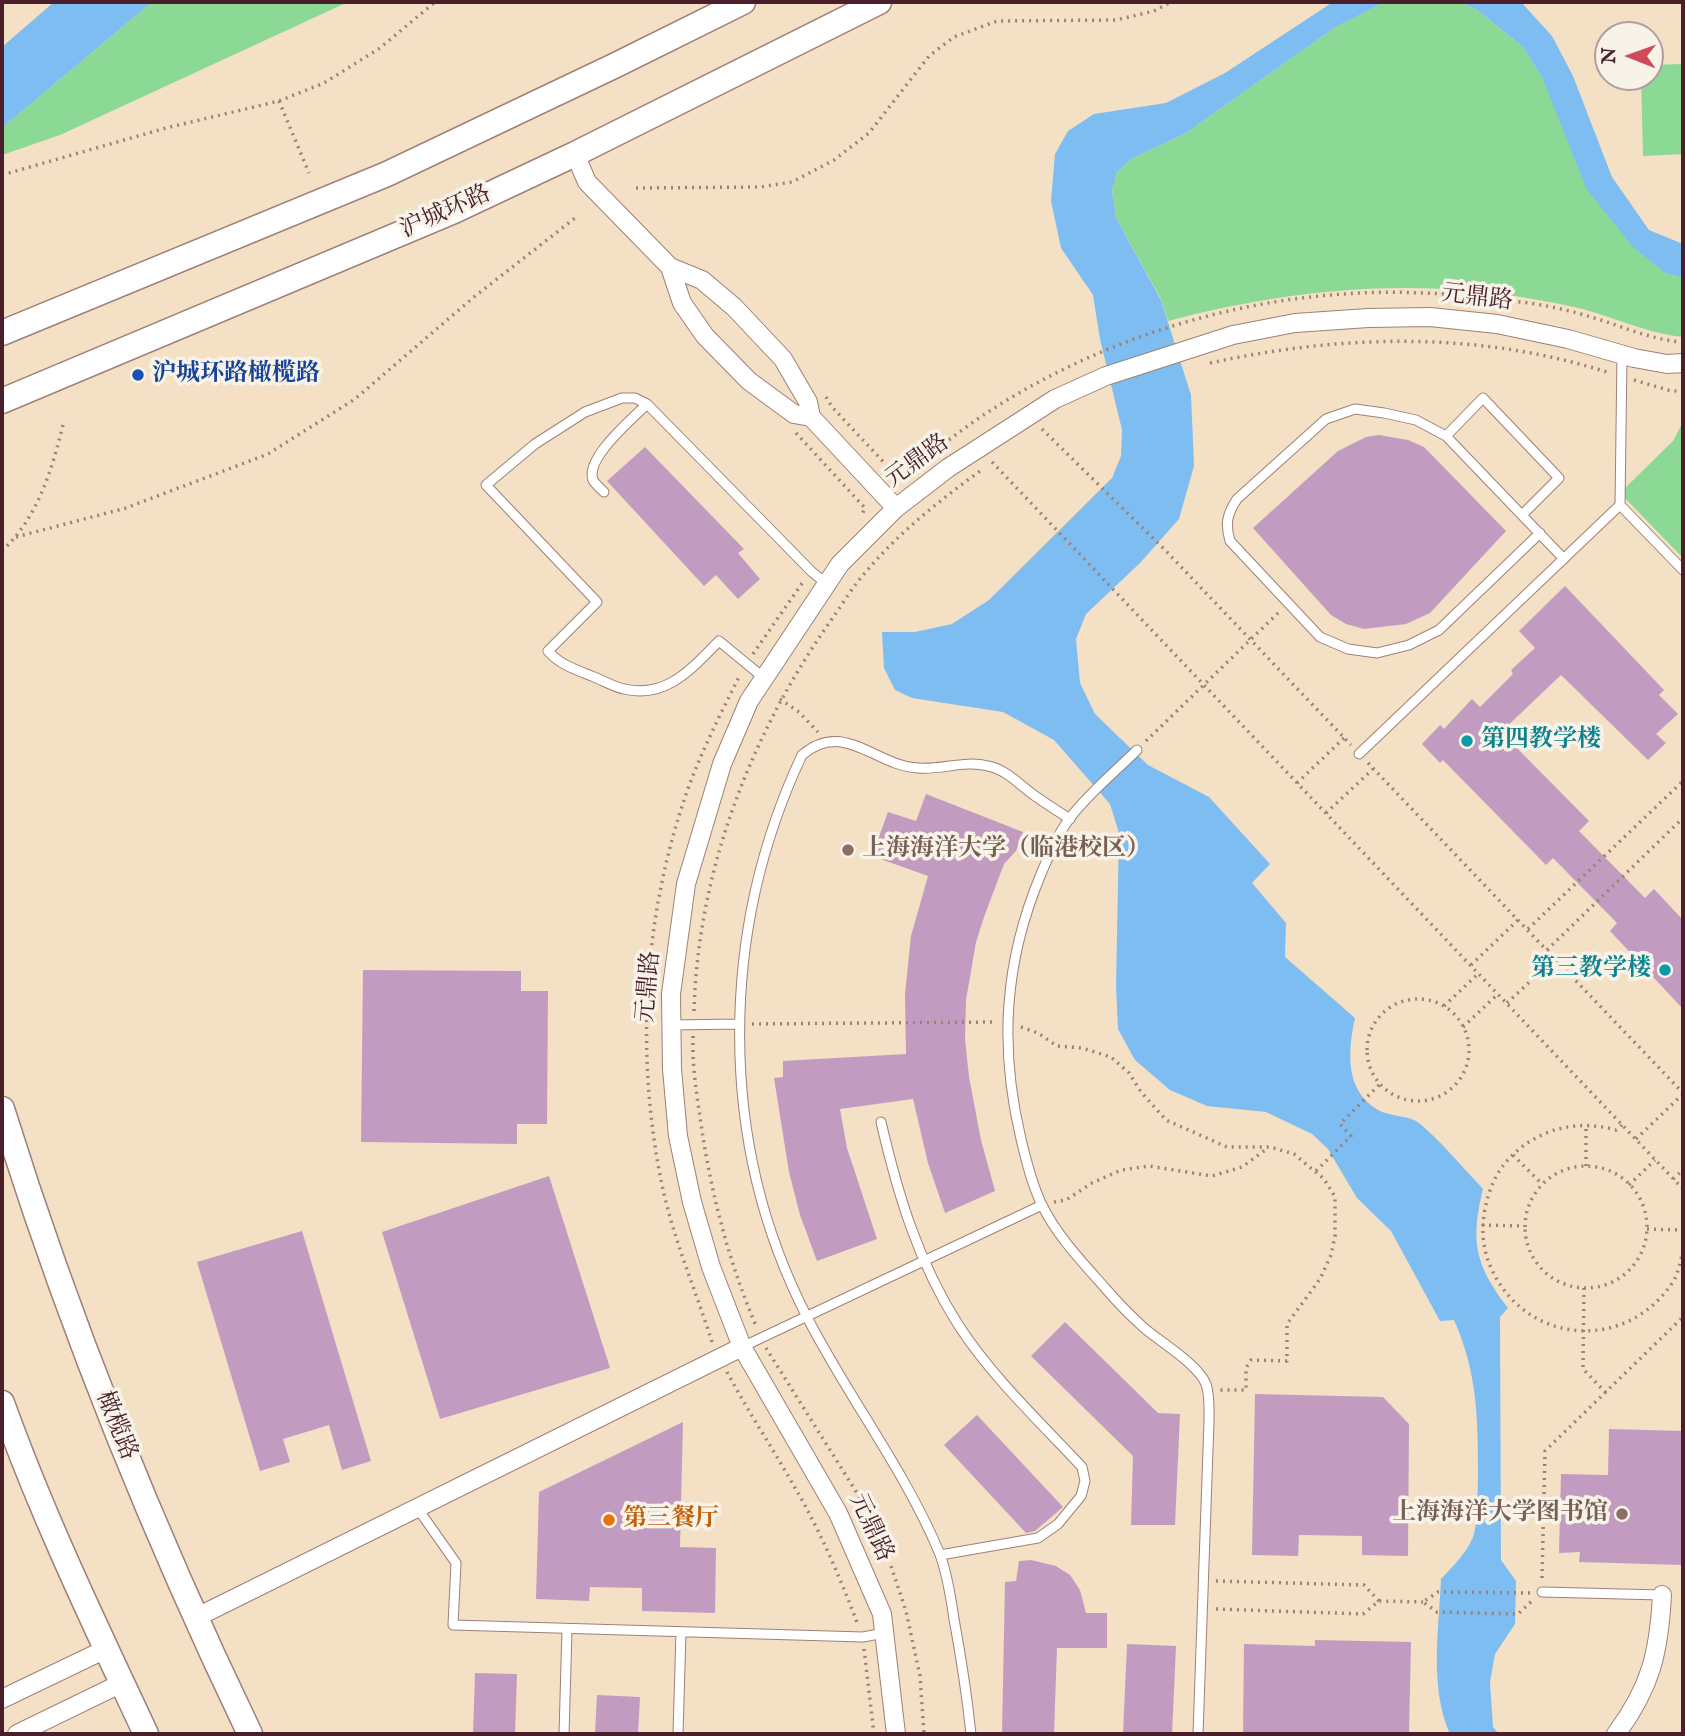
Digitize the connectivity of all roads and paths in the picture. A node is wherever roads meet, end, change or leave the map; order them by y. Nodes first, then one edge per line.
1 (435, 2) edge
2 (743, 2) edge
3 (879, 2) edge
4 (1171, 2) edge
5 (279, 101) junction
6 (575, 154) junction
7 (309, 173) dead end
8 (2, 175) edge
9 (636, 188) dead end
10 (575, 218) dead end
11 (670, 267) junction
12 (1174, 325) dead end
13 (2, 333) edge
14 (1622, 355) junction
15 (1683, 363) edge
16 (1202, 365) dead end
17 (1683, 391) edge
18 (825, 396) dead end
19 (2, 401) edge
20 (647, 404) junction
21 (811, 417) junction
22 (64, 421) dead end
23 (1032, 436) dead end
24 (1446, 436) junction
25 (1002, 456) dead end
26 (981, 470) dead end
27 (604, 492) dead end
28 (1620, 505) junction
29 (896, 508) junction
30 (1522, 515) junction
31 (1539, 533) junction
32 (16, 537) junction
33 (2, 551) edge
34 (1564, 559) junction
35 (1683, 570) edge
36 (827, 584) junction
37 (1288, 603) junction
38 (1251, 640) junction
39 (764, 678) junction
40 (1205, 685) junction
41 (780, 699) junction
42 (1344, 738) junction
43 (826, 741) junction
44 (1137, 750) joint
45 (1359, 754) junction
46 (1373, 768) junction
47 (1683, 781) edge
48 (1297, 783) junction
49 (1326, 813) junction
50 (1070, 818) junction
51 (1683, 818) edge
52 (1518, 920) junction
53 (1528, 930) junction
54 (1547, 950) junction
55 (1555, 958) junction
56 (1471, 965) junction
57 (1478, 974) junction
58 (1498, 994) junction
59 (1507, 1003) junction
60 (1444, 1006) junction
61 (694, 1024) junction
62 (739, 1024) junction
63 (671, 1025) junction
64 (1462, 1027) junction
65 (1380, 1084) junction
66 (1683, 1093) edge
67 (2, 1109) edge
68 (881, 1122) dead end
69 (1622, 1125) junction
70 (1586, 1126) junction
71 (1636, 1139) junction
72 (1513, 1155) junction
73 (1655, 1160) junction
74 (1586, 1166) junction
75 (1683, 1170) edge
76 (1317, 1171) junction
77 (1673, 1179) junction
78 (1542, 1184) junction
79 (1629, 1185) junction
80 (1683, 1189) edge
81 (1042, 1205) junction
82 (1482, 1226) junction
83 (1524, 1226) junction
84 (1647, 1229) junction
85 (1683, 1230) edge
86 (1683, 1249) edge
87 (923, 1261) junction
88 (1584, 1287) junction
89 (806, 1316) junction
90 (1683, 1317) edge
91 (1584, 1330) junction
92 (761, 1337) junction
93 (742, 1347) junction
94 (720, 1359) junction
95 (1208, 1392) junction
96 (1606, 1393) junction
97 (2, 1404) edge
98 (418, 1509) junction
99 (940, 1555) junction
100 (1204, 1581) junction
101 (1542, 1591) junction
102 (1520, 1594) dead end
103 (1662, 1595) joint
104 (1379, 1601) junction
105 (1423, 1602) junction
106 (1203, 1609) junction
107 (195, 1618) junction
108 (566, 1629) junction
109 (681, 1632) junction
110 (884, 1633) junction
111 (863, 1637) junction
112 (106, 1649) junction
113 (122, 1683) junction
114 (2, 1699) edge
115 (18, 1734) edge
116 (146, 1734) edge
117 (250, 1734) edge
118 (564, 1734) edge
119 (678, 1734) edge
120 (874, 1734) edge
121 (896, 1734) edge
122 (924, 1734) edge
123 (971, 1734) edge
124 (1198, 1734) edge
125 (1616, 1734) edge

1 - 5 path
2 - 13 main road
3 - 6 main road, 沪城环路
4 - 9 path
5 - 7 path
5 - 8 path
6 - 11 street
6 - 19 main road, 沪城环路
10 - 32 path
11 - 21 street
11 - 21 street
12 - 18 path
14 - 15 street, 元鼎路
14 - 28 lane
14 - 29 street, 元鼎路
16 - 17 path
20 - 27 lane
20 - 36 lane
20 - 39 lane
21 - 29 street
22 - 32 path
23 - 38 path
24 - 30 lane
24 - 30 lane
24 - 37 lane
25 - 40 path
26 - 41 path
28 - 34 lane
28 - 35 lane
29 - 36 street, 元鼎路
30 - 31 lane
31 - 34 lane
31 - 37 lane
32 - 33 path
34 - 45 lane
36 - 39 street, 元鼎路
37 - 38 path
38 - 40 path
38 - 42 path
39 - 63 street, 元鼎路
40 - 44 path
40 - 48 path
41 - 43 path
41 - 61 path
42 - 45 path
42 - 48 path
43 - 50 lane
43 - 62 lane
44 - 50 lane
45 - 46 path
46 - 49 path
46 - 52 path
47 - 53 path
48 - 49 path
49 - 56 path
50 - 81 lane
51 - 54 path
52 - 53 path
52 - 56 path
53 - 54 path
54 - 55 path
55 - 59 path
55 - 66 path
56 - 57 path
57 - 58 path
57 - 60 path
58 - 59 path
58 - 64 path
59 - 69 path
60 - 64 path
60 - 65 path
61 - 62 lane
61 - 63 lane
61 - 92 path
62 - 89 lane
63 - 93 street, 元鼎路
64 - 65 path
65 - 76 path
66 - 71 path
67 - 107 main road, 橄榄路
68 - 87 lane
69 - 70 path
69 - 71 path
70 - 72 path
70 - 74 path
71 - 73 path
72 - 78 path
72 - 82 path
73 - 77 path
73 - 79 path
74 - 78 path
74 - 79 path
75 - 77 path
76 - 81 path
76 - 95 path
77 - 80 path
78 - 83 path
79 - 84 path
81 - 87 lane
81 - 95 lane
82 - 83 path
82 - 91 path
83 - 88 path
84 - 85 path
84 - 88 path
86 - 91 path
87 - 89 lane
87 - 99 lane
88 - 91 path
89 - 92 lane
89 - 99 lane
90 - 96 path
91 - 96 path
92 - 93 lane
92 - 122 path
93 - 94 street
93 - 110 street, 元鼎路
94 - 98 street
94 - 111 path
95 - 100 lane
96 - 101 path
97 - 112 main road
98 - 107 street
98 - 108 lane
99 - 123 lane
100 - 104 path
100 - 106 lane
101 - 103 lane
101 - 105 path
102 - 105 path
103 - 125 street
104 - 105 path
104 - 106 path
106 - 124 lane
107 - 117 main road, 橄榄路
108 - 109 lane
108 - 118 lane
109 - 111 lane
109 - 119 lane
110 - 111 lane
110 - 121 street, 元鼎路
111 - 120 path
112 - 113 main road
112 - 114 street
113 - 115 street
113 - 116 main road

